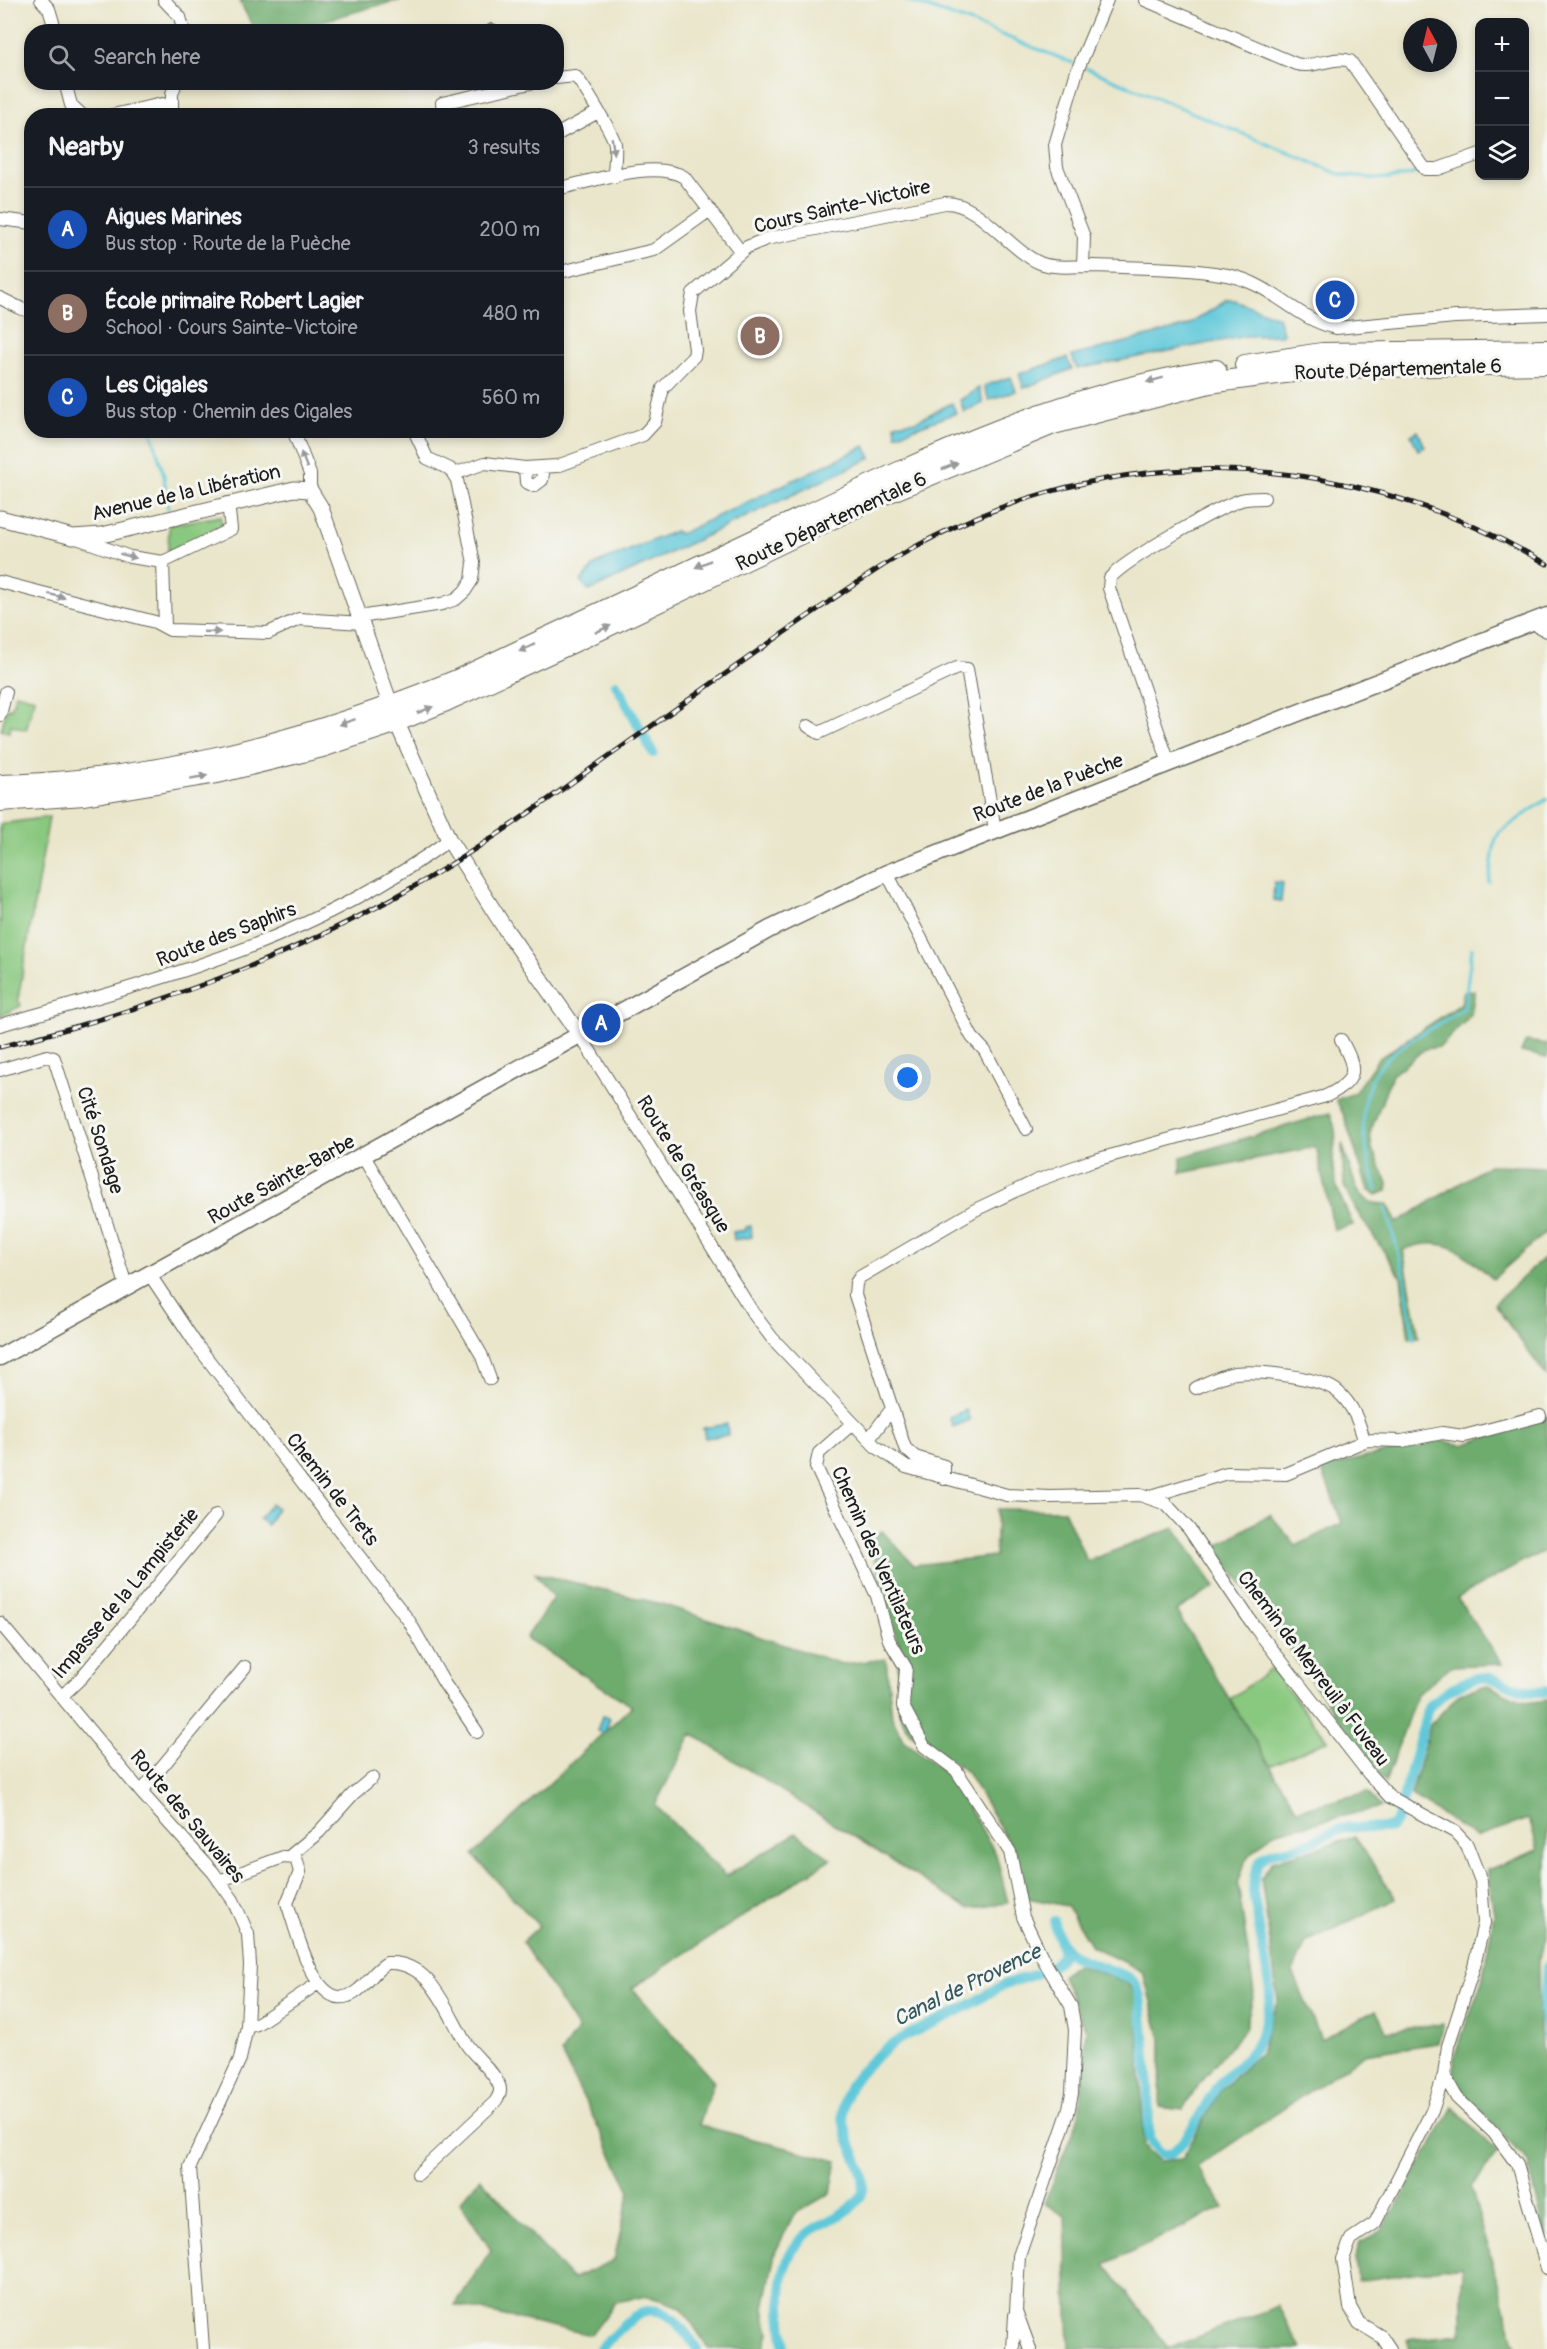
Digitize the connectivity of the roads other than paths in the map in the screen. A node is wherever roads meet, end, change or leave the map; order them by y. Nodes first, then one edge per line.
1 (41, 0) edge
2 (164, 0) edge
3 (1107, 0) edge
4 (1145, 0) edge
5 (54, 24) edge
6 (182, 24) edge
7 (564, 76) edge
8 (67, 90) edge
9 (175, 90) edge
10 (494, 90) edge
11 (74, 108) edge
12 (144, 108) edge
13 (168, 108) edge
14 (172, 108) edge
15 (446, 108) edge
16 (598, 112) junction
17 (564, 131) edge
18 (1475, 155) edge
19 (614, 177) junction
20 (564, 187) edge
21 (710, 210) junction
22 (0, 219) edge
23 (24, 222) edge
24 (741, 252) junction
25 (1083, 266) junction
26 (564, 271) edge
27 (0, 298) edge
28 (24, 309) edge
29 (1547, 314) edge
30 (1545, 361) edge
31 (296, 438) edge
32 (418, 438) edge
33 (544, 467) junction
34 (525, 468) junction
35 (454, 474) junction
36 (310, 490) junction
37 (1264, 498) dead end
38 (228, 503) junction
39 (0, 518) edge
40 (73, 537) junction
41 (163, 562) junction
42 (0, 582) edge
43 (361, 620) junction
44 (1543, 623) edge
45 (160, 625) junction
46 (6, 692) dead end
47 (387, 695) dead end
48 (0, 715) edge
49 (808, 726) dead end
50 (401, 732) dead end
51 (1169, 763) junction
52 (0, 772) edge
53 (146, 779) junction
54 (0, 785) edge
55 (0, 801) edge
56 (0, 810) edge
57 (995, 830) junction
58 (449, 840) junction
59 (887, 873) junction
60 (0, 1025) edge
61 (580, 1035) junction
62 (1341, 1040) dead end
63 (0, 1070) edge
64 (1026, 1129) dead end
65 (364, 1156) junction
66 (150, 1275) junction
67 (127, 1288) junction
68 (753, 1313) joint
69 (0, 1357) edge
70 (490, 1379) dead end
71 (1196, 1388) dead end
72 (891, 1410) junction
73 (1540, 1416) dead end
74 (853, 1423) junction
75 (869, 1439) junction
76 (1364, 1440) junction
77 (944, 1479) junction
78 (1148, 1497) junction
79 (216, 1515) dead end
80 (0, 1623) edge
81 (245, 1667) dead end
82 (62, 1696) junction
83 (477, 1732) dead end
84 (372, 1778) dead end
85 (141, 1792) junction
86 (290, 1856) junction
87 (219, 1881) junction
88 (317, 1984) junction
89 (246, 2027) junction
90 (1444, 2075) junction
91 (418, 2174) dead end
92 (1547, 2268) edge
93 (1016, 2311) junction
94 (203, 2349) edge
95 (1013, 2349) edge
96 (1030, 2349) edge
97 (1390, 2349) edge

1 - 5 street
2 - 6 street
3 - 25 street
4 - 18 street
7 - 16 street
8 - 11 street
9 - 14 street
10 - 15 street
12 - 13 street
16 - 17 street
16 -> 19 street
19 - 20 street
19 - 21 street
21 - 24 street
21 - 26 street
22 - 23 street
24 - 25 street, Cours Sainte-Victoire
24 - 33 street, Cours Sainte-Victoire
25 - 29 street, Cours Sainte-Victoire
27 - 28 street
30 - 53 highway, Route Départementale 6
36 -> 31 street
32 - 35 street
33 - 34 street, Cours Sainte-Victoire
33 - 34 street
34 - 35 street, Cours Sainte-Victoire
35 - 43 street
36 - 38 street, Avenue de la Libération
36 - 43 street
37 - 51 street
38 - 40 street, Avenue de la Libération
38 - 41 street
39 - 40 street, Avenue de la Libération
40 -> 41 street
41 - 45 street
42 -> 45 street
45 -> 43 street
43 - 47 street
44 - 51 main road, Route de la Puèche
46 - 48 street
49 - 57 street
50 - 58 street
51 - 57 main road, Route de la Puèche
52 - 53 highway
53 - 54 highway
53 - 55 highway
53 - 56 highway
57 - 59 main road, Route de la Puèche
58 - 60 street, Route des Saphirs
58 - 61 street
59 - 61 main road, Route de la Puèche
59 - 64 street
61 - 65 main road, Route Sainte-Barbe
61 - 68 street, Route de Gréasque
62 - 72 street
63 - 67 street, Cité Sondage
65 - 66 main road, Route Sainte-Barbe
65 - 70 street
66 - 67 main road, Route Sainte-Barbe
66 - 83 street, Chemin de Trets
67 - 69 main road, Route Sainte-Barbe
68 - 74 street, Chemin de Meyreuil à Fuveau
71 - 76 street
72 - 75 street
72 - 77 street
73 - 76 street
74 - 75 street, Chemin de Meyreuil à Fuveau
74 - 93 street, Chemin des Ventilateurs
75 - 77 street, Chemin de Meyreuil à Fuveau
76 - 78 street
77 - 78 street, Chemin de Meyreuil à Fuveau
78 - 90 street, Chemin de Meyreuil à Fuveau
79 - 82 street, Impasse de la Lampisterie
80 - 82 street, Route des Sauvaires
81 - 85 street
82 - 85 street, Route des Sauvaires
84 - 86 street
85 - 87 street, Route des Sauvaires
86 - 87 street
86 - 88 street
87 - 89 street, Route des Sauvaires
88 - 89 street
88 - 91 street
89 - 94 street, Route des Sauvaires
90 - 92 street
90 - 97 street, Chemin de Meyreuil à Fuveau
93 - 95 street
93 - 96 street, Chemin des Ventilateurs

